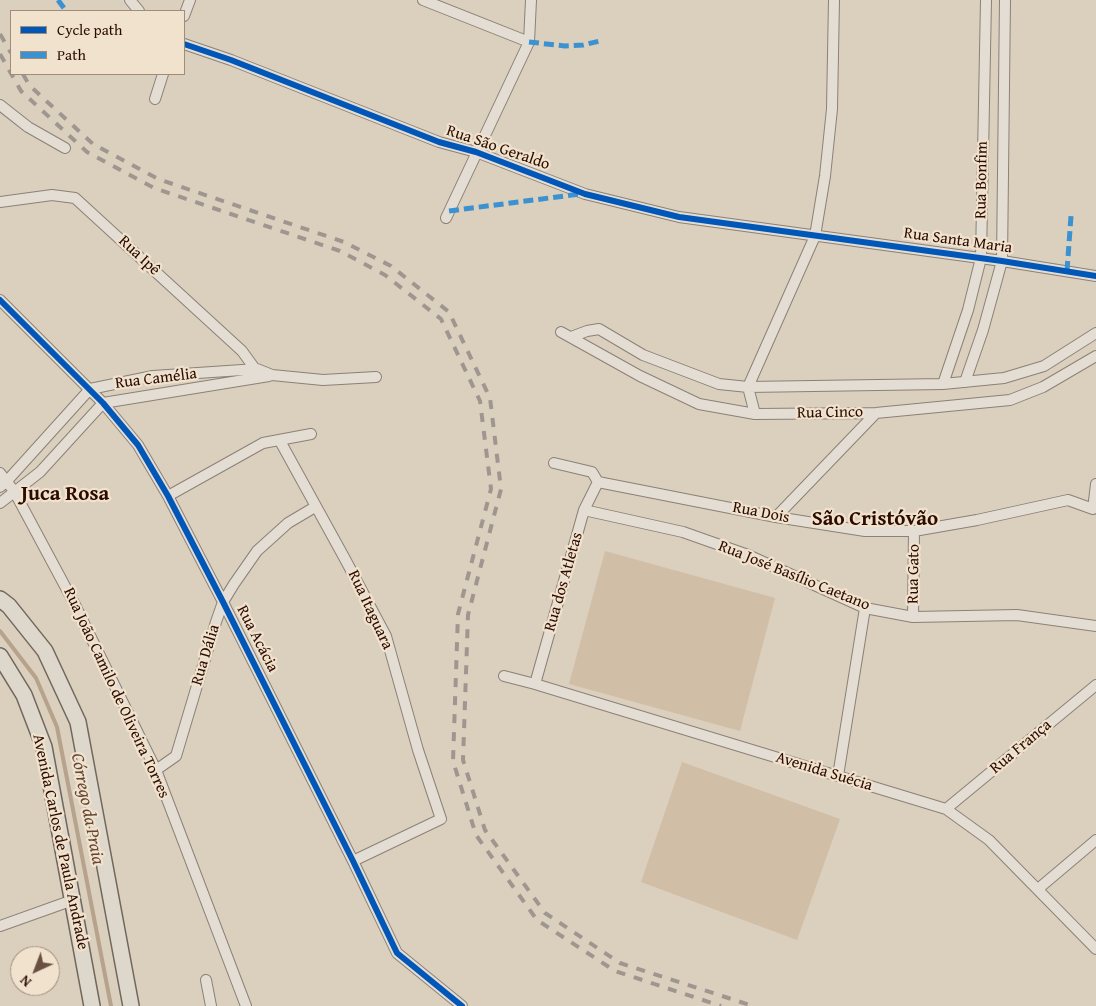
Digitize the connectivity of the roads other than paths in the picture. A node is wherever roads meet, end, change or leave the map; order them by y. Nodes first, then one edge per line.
1 (130, 0) edge
2 (190, 0) edge
3 (423, 0) edge
4 (531, 0) edge
5 (834, 0) edge
6 (986, 0) edge
7 (1005, 0) edge
8 (138, 10) edge
9 (185, 13) edge
10 (529, 42) junction
11 (185, 44) edge
12 (163, 75) edge
13 (155, 99) dead end
14 (0, 105) edge
15 (65, 148) dead end
16 (476, 152) junction
17 (0, 202) edge
18 (446, 218) dead end
19 (815, 236) junction
20 (981, 258) junction
21 (1002, 261) junction
22 (1096, 276) edge
23 (0, 300) edge
24 (561, 332) dead end
25 (1096, 333) edge
26 (570, 337) junction
27 (1096, 356) edge
28 (259, 373) junction
29 (376, 377) dead end
30 (965, 382) junction
31 (943, 384) junction
32 (748, 387) junction
33 (90, 389) junction
34 (103, 403) junction
35 (876, 413) junction
36 (755, 414) junction
37 (312, 434) dead end
38 (280, 441) junction
39 (554, 463) dead end
40 (2, 480) edge
41 (598, 482) junction
42 (1096, 484) edge
43 (14, 491) junction
44 (168, 496) junction
45 (0, 503) edge
46 (315, 507) junction
47 (584, 510) junction
48 (1095, 510) edge
49 (776, 517) junction
50 (914, 531) junction
51 (0, 599) edge
52 (223, 602) junction
53 (865, 608) junction
54 (913, 617) junction
55 (1096, 626) edge
56 (0, 656) edge
57 (504, 676) dead end
58 (535, 684) junction
59 (1096, 685) edge
60 (156, 770) junction
61 (838, 776) junction
62 (946, 809) junction
63 (1096, 840) edge
64 (353, 860) junction
65 (1038, 889) junction
66 (73, 900) junction
67 (0, 926) edge
68 (1096, 949) edge
69 (206, 980) dead end
70 (92, 1006) edge
71 (131, 1006) edge
72 (211, 1006) edge
73 (246, 1006) edge
74 (462, 1006) edge

1 - 8 street
2 - 9 street
3 - 10 street
4 - 10 street
5 - 19 street
6 - 20 street, Rua Bonfim
7 - 21 street, Rua Bonfim
10 - 16 street
11 - 16 street, Rua São Geraldo
12 - 13 street
14 - 15 street
16 - 18 street
16 - 19 street, Rua São Geraldo
17 - 28 street, Rua Ipê
19 - 20 street, Rua Santa Maria
19 - 32 street
20 - 21 street, Rua Santa Maria
20 - 31 street, Rua Bonfim
21 - 22 street, Rua Santa Maria
21 - 30 street, Rua Bonfim
23 - 33 street, Rua Acácia
24 - 26 street, Rua Cinco
25 - 30 street, Rua Cinco
26 - 32 street, Rua Cinco
26 - 36 street, Rua Cinco
27 - 35 street, Rua Cinco
28 - 29 street
28 - 33 street, Rua Camélia
28 - 34 street, Rua Camélia
30 - 31 street, Rua Cinco
31 - 32 street, Rua Cinco
32 - 36 street
33 - 34 street, Rua Acácia
33 - 40 street
34 - 43 street, Rua Camélia
34 - 44 street, Rua Acácia
35 - 36 street, Rua Cinco
35 - 49 street
37 - 38 street
38 - 44 street
38 - 46 street, Rua Itaguara
39 - 41 street, Rua Dois
40 - 43 street, Rua João Camilo de Oliveira Torres
41 - 47 street, Rua dos Atletas
41 - 49 street, Rua Dois
42 - 48 street
43 - 45 street, Rua Camélia
43 - 60 street, Rua João Camilo de Oliveira Torres
44 - 52 street, Rua Acácia
46 - 52 street, Rua Dália
46 - 64 street, Rua Itaguara
47 - 53 street, Rua José Basílio Caetano
47 - 58 street, Rua dos Atletas
48 - 50 street, Rua Dois
49 - 50 street, Rua Dois
50 - 54 street, Rua Gato
51 - 71 main road
52 - 60 street, Rua Dália
52 - 64 street, Rua Acácia
53 - 54 street, Rua José Basílio Caetano
53 - 61 street
54 - 55 street, Rua José Basílio Caetano
56 - 66 main road, Avenida Carlos de Paula Andrade
57 - 58 street, Avenida Suécia
58 - 61 street, Avenida Suécia
59 - 62 street, Rua França
60 - 73 street, Rua João Camilo de Oliveira Torres
61 - 62 street, Avenida Suécia
62 - 65 street, Avenida Suécia
63 - 65 street
64 - 74 street, Rua Acácia
65 - 68 street, Avenida Suécia
66 - 67 street
66 - 70 main road, Avenida Carlos de Paula Andrade
69 - 72 street

